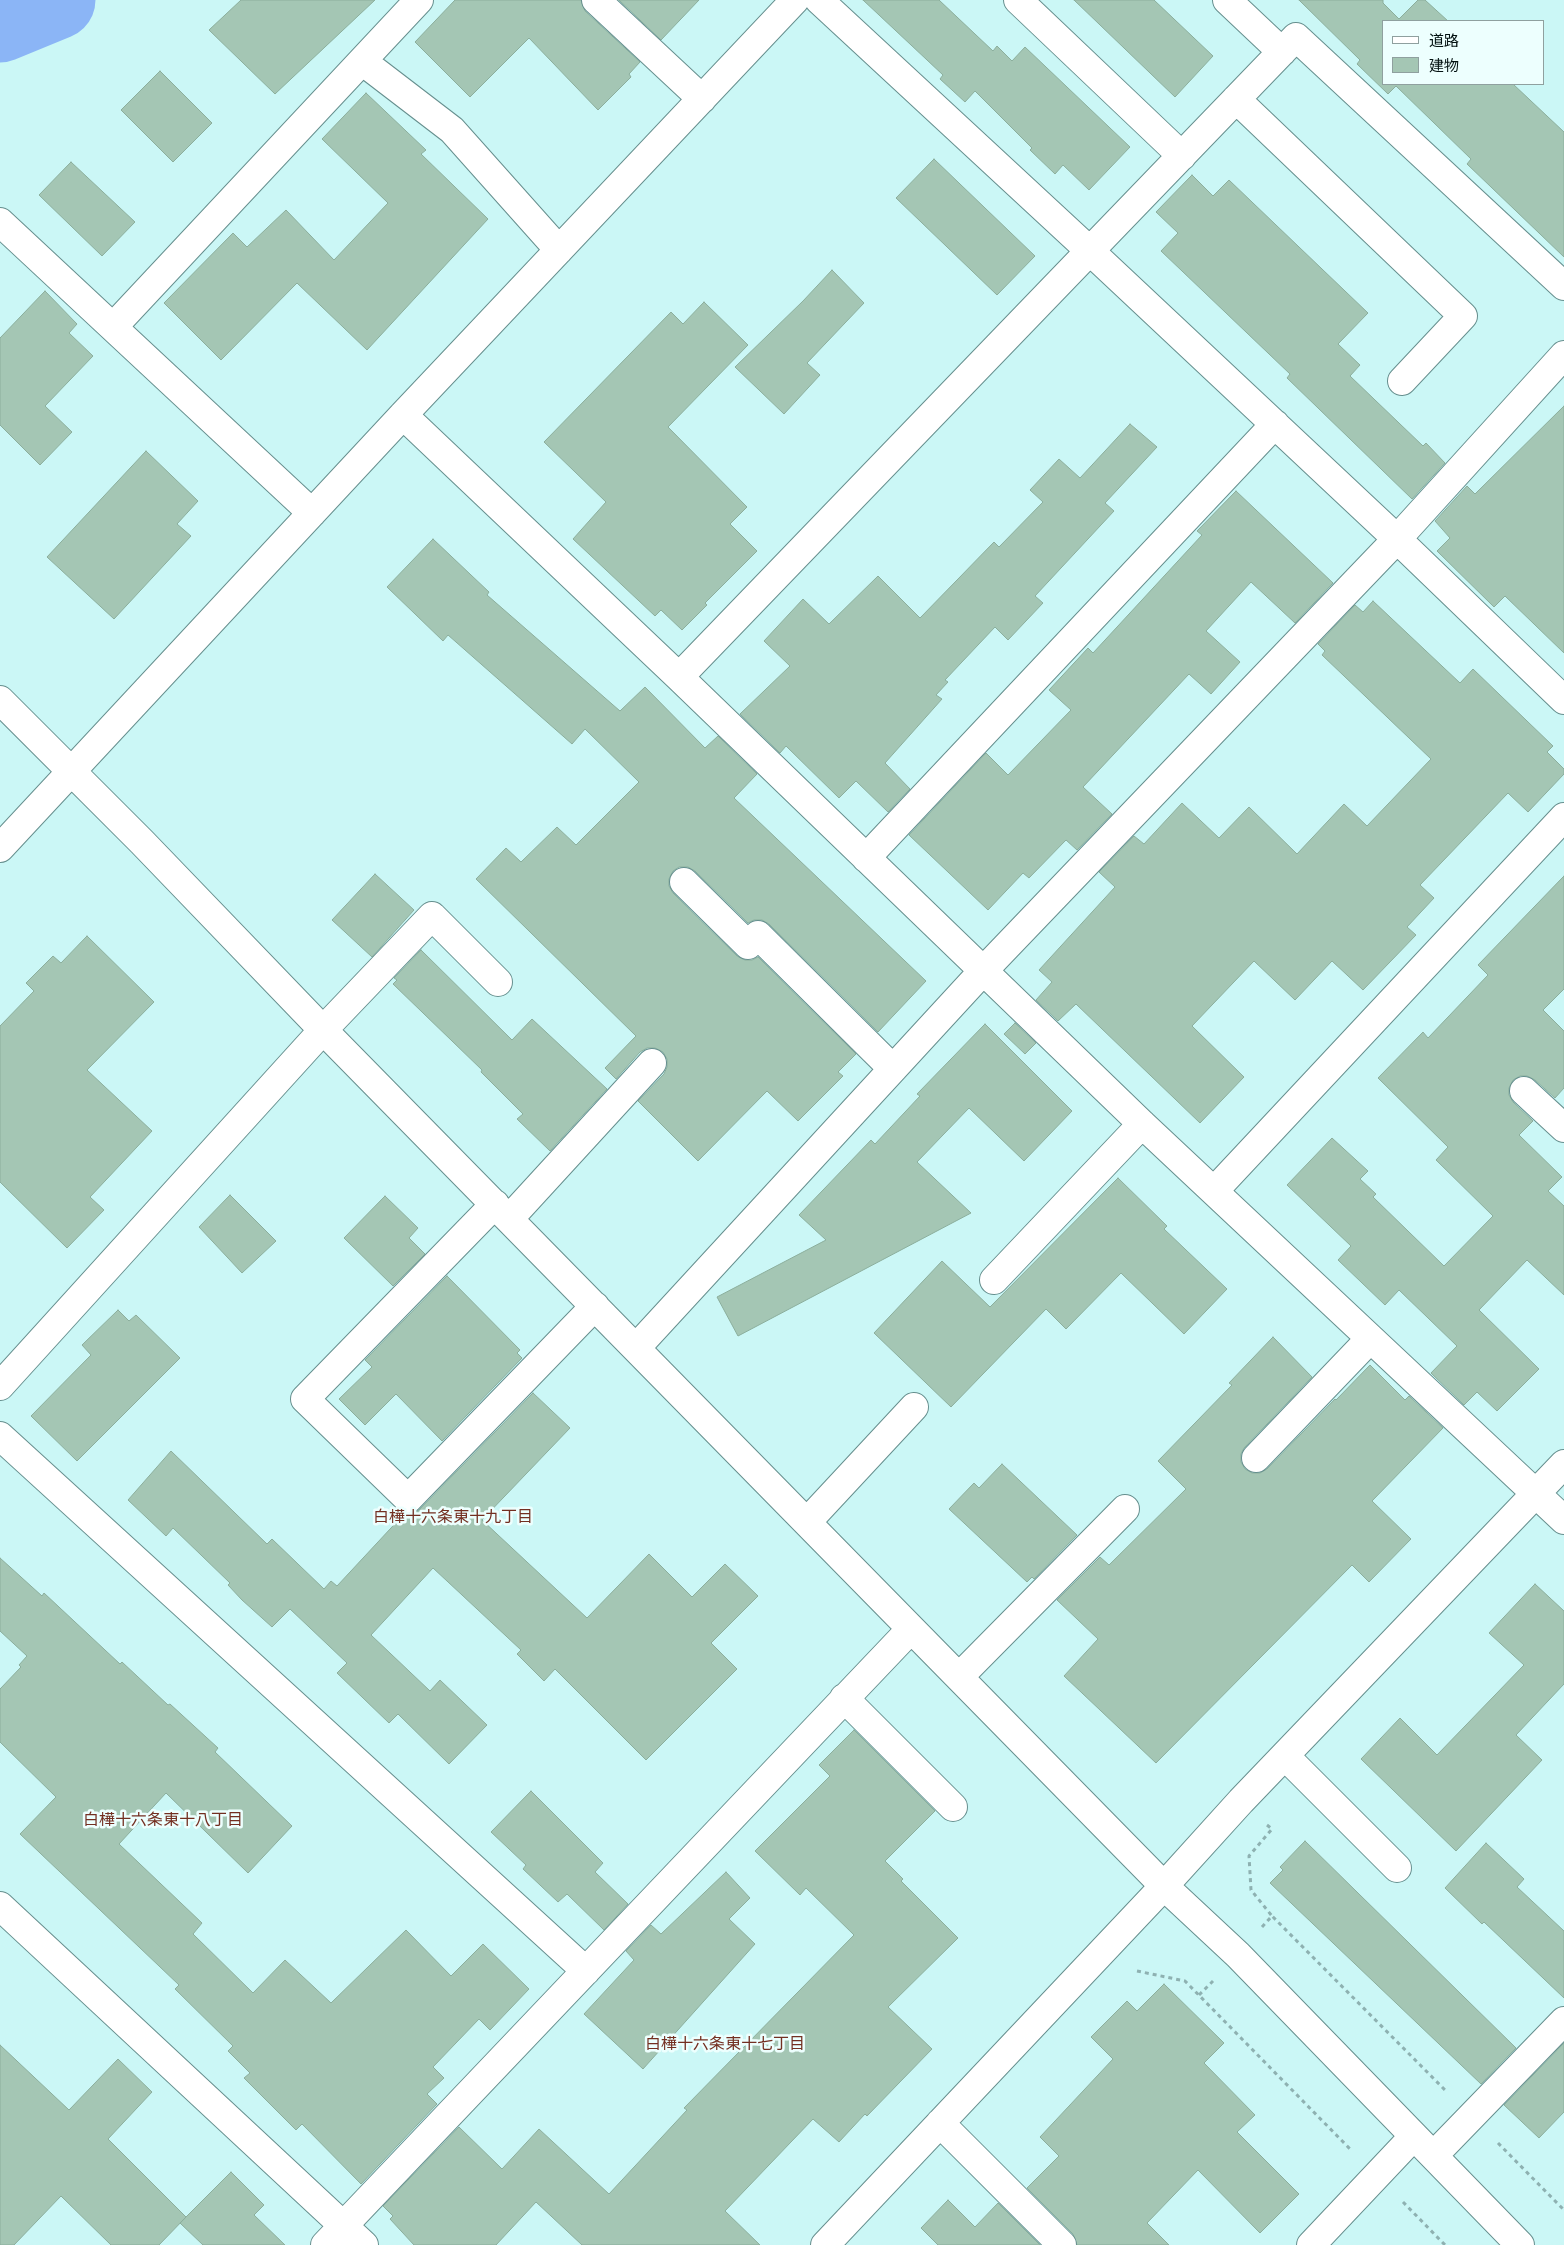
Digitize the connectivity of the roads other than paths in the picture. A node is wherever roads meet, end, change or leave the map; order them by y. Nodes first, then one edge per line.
1 (419, 0) edge
2 (596, 0) edge
3 (796, 0) edge
4 (819, 0) edge
5 (1018, 0) edge
6 (1227, 0) edge
7 (1282, 52) junction
8 (362, 61) junction
9 (702, 99) junction
10 (1236, 99) junction
11 (1182, 156) junction
12 (0, 222) edge
13 (559, 250) junction
14 (1090, 251) junction
15 (1564, 286) edge
16 (113, 327) junction
17 (1564, 354) edge
18 (1402, 381) dead end
19 (403, 415) junction
20 (1275, 424) junction
21 (312, 513) junction
22 (1397, 539) junction
23 (679, 677) junction
24 (0, 700) edge
25 (1564, 700) edge
26 (72, 771) junction
27 (1564, 817) edge
28 (0, 848) edge
29 (866, 858) junction
30 (684, 882) dead end
31 (983, 971) junction
32 (498, 982) dead end
33 (323, 1030) junction
34 (652, 1064) dead end
35 (893, 1069) junction
36 (1524, 1091) dead end
37 (1142, 1124) junction
38 (1564, 1128) edge
39 (1214, 1191) junction
40 (502, 1212) junction
41 (994, 1280) dead end
42 (595, 1306) junction
43 (1370, 1338) junction
44 (636, 1348) junction
45 (0, 1386) edge
46 (914, 1407) dead end
47 (0, 1436) edge
48 (1256, 1458) dead end
49 (1564, 1464) edge
50 (1536, 1494) junction
51 (1125, 1509) dead end
52 (1564, 1520) edge
53 (807, 1522) junction
54 (911, 1629) junction
55 (959, 1677) junction
56 (844, 1698) junction
57 (1285, 1756) junction
58 (953, 1807) dead end
59 (1397, 1868) dead end
60 (1164, 1886) junction
61 (0, 1906) edge
62 (586, 1971) junction
63 (1564, 2021) edge
64 (940, 2123) junction
65 (1414, 2136) junction
66 (1434, 2155) junction
67 (334, 2235) edge
68 (364, 2245) edge
69 (825, 2245) edge
70 (1062, 2245) edge
71 (1311, 2245) edge
72 (1520, 2245) edge

1 - 8 street
2 - 9 street
3 - 9 street
4 - 14 street
5 - 11 street
6 - 7 street
7 - 10 street
7 - 15 street
8 - 13 street
8 - 16 street
9 - 13 street
10 - 11 street
10 - 18 street
11 - 14 street
12 - 16 street
13 - 19 street
14 - 20 street
14 - 23 street
16 - 21 street
17 - 22 street
19 - 21 street
19 - 23 street
20 - 22 street
20 - 29 street
21 - 26 street
22 - 25 street
22 - 31 street
23 - 29 street
24 - 26 street
26 - 28 street
26 - 33 street
27 - 39 street
29 - 31 street
30 - 35 street
31 - 35 street
31 - 37 street
32 - 33 street
33 - 40 street
33 - 45 street
34 - 40 street
35 - 44 street
36 - 38 street
37 - 39 street
37 - 41 street
39 - 43 street
40 - 42 street
40 - 42 street
42 - 44 street
43 - 48 street
43 - 50 street
44 - 53 street
46 - 53 street
47 - 62 street
49 - 50 street
50 - 52 street
50 - 57 street
51 - 55 street
53 - 54 street
54 - 55 street
54 - 56 street
55 - 60 street
56 - 58 street
56 - 62 street
57 - 59 street
57 - 60 street
60 - 64 street
60 - 65 street
61 - 67 street
62 - 67 street
63 - 66 street
64 - 69 street
64 - 70 street
65 - 66 street
65 - 71 street
66 - 72 street
67 - 68 street

